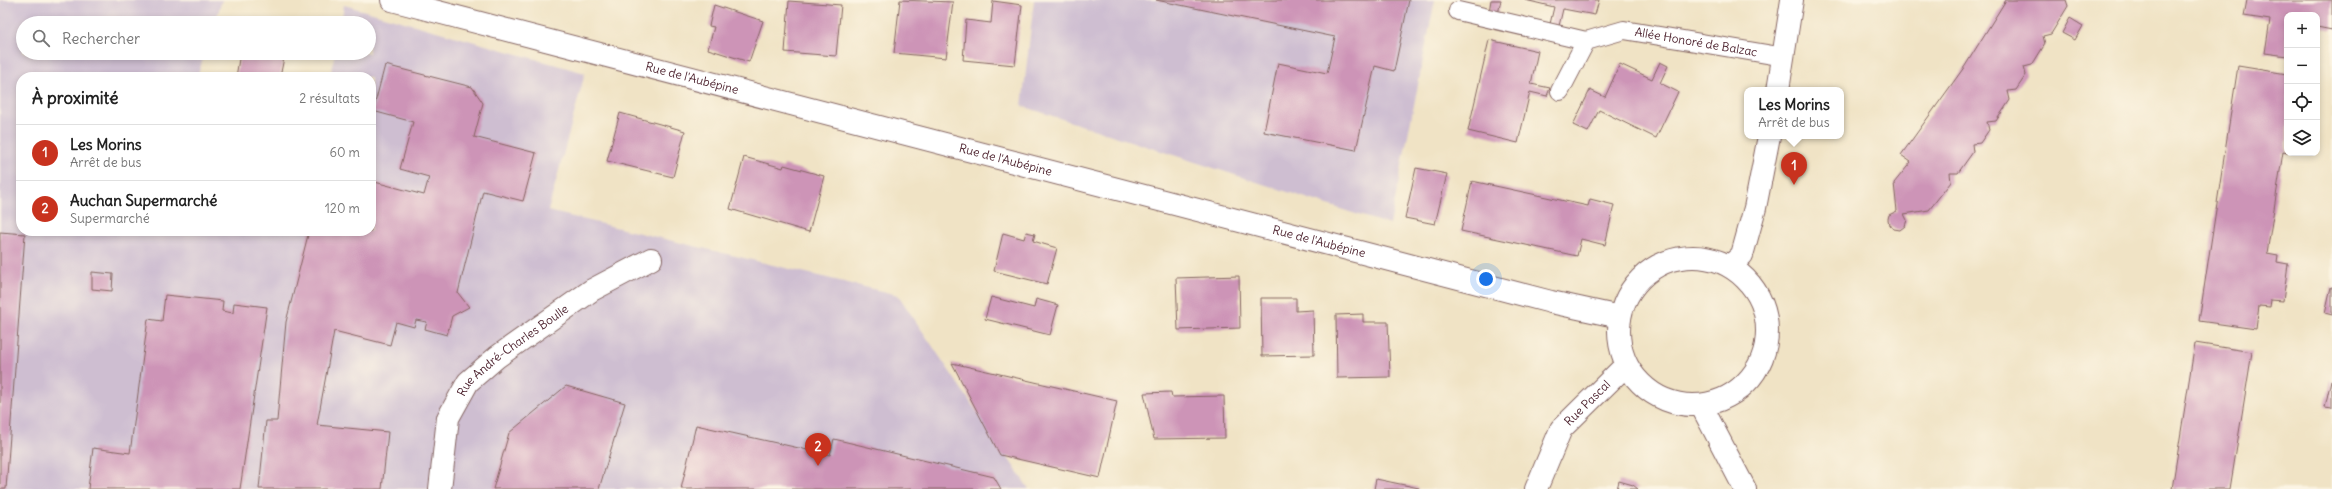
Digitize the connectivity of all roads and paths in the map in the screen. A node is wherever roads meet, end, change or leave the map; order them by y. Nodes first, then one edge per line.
1 (392, 0) edge
2 (1792, 0) edge
3 (1458, 11) dead end
4 (1586, 41) junction
5 (1784, 57) junction
6 (1779, 87) edge
7 (1560, 91) dead end
8 (1768, 139) edge
9 (651, 259) dead end
10 (1730, 266) junction
11 (1620, 317) junction
12 (1626, 365) junction
13 (1701, 405) junction
14 (440, 489) edge
15 (1536, 489) edge
16 (1745, 489) edge

1 - 11 street, Rue de l'Aubépine
2 - 5 street
3 - 4 lane, Allée Honoré de Balzac
4 - 5 lane, Allée Honoré de Balzac
4 - 7 lane
5 - 6 street
8 - 10 street
9 - 14 street, Rue André-Charles Boulle
10 - 11 street
10 - 13 street
11 - 12 street
12 - 13 street
12 - 15 street, Rue Pascal
13 - 16 street

